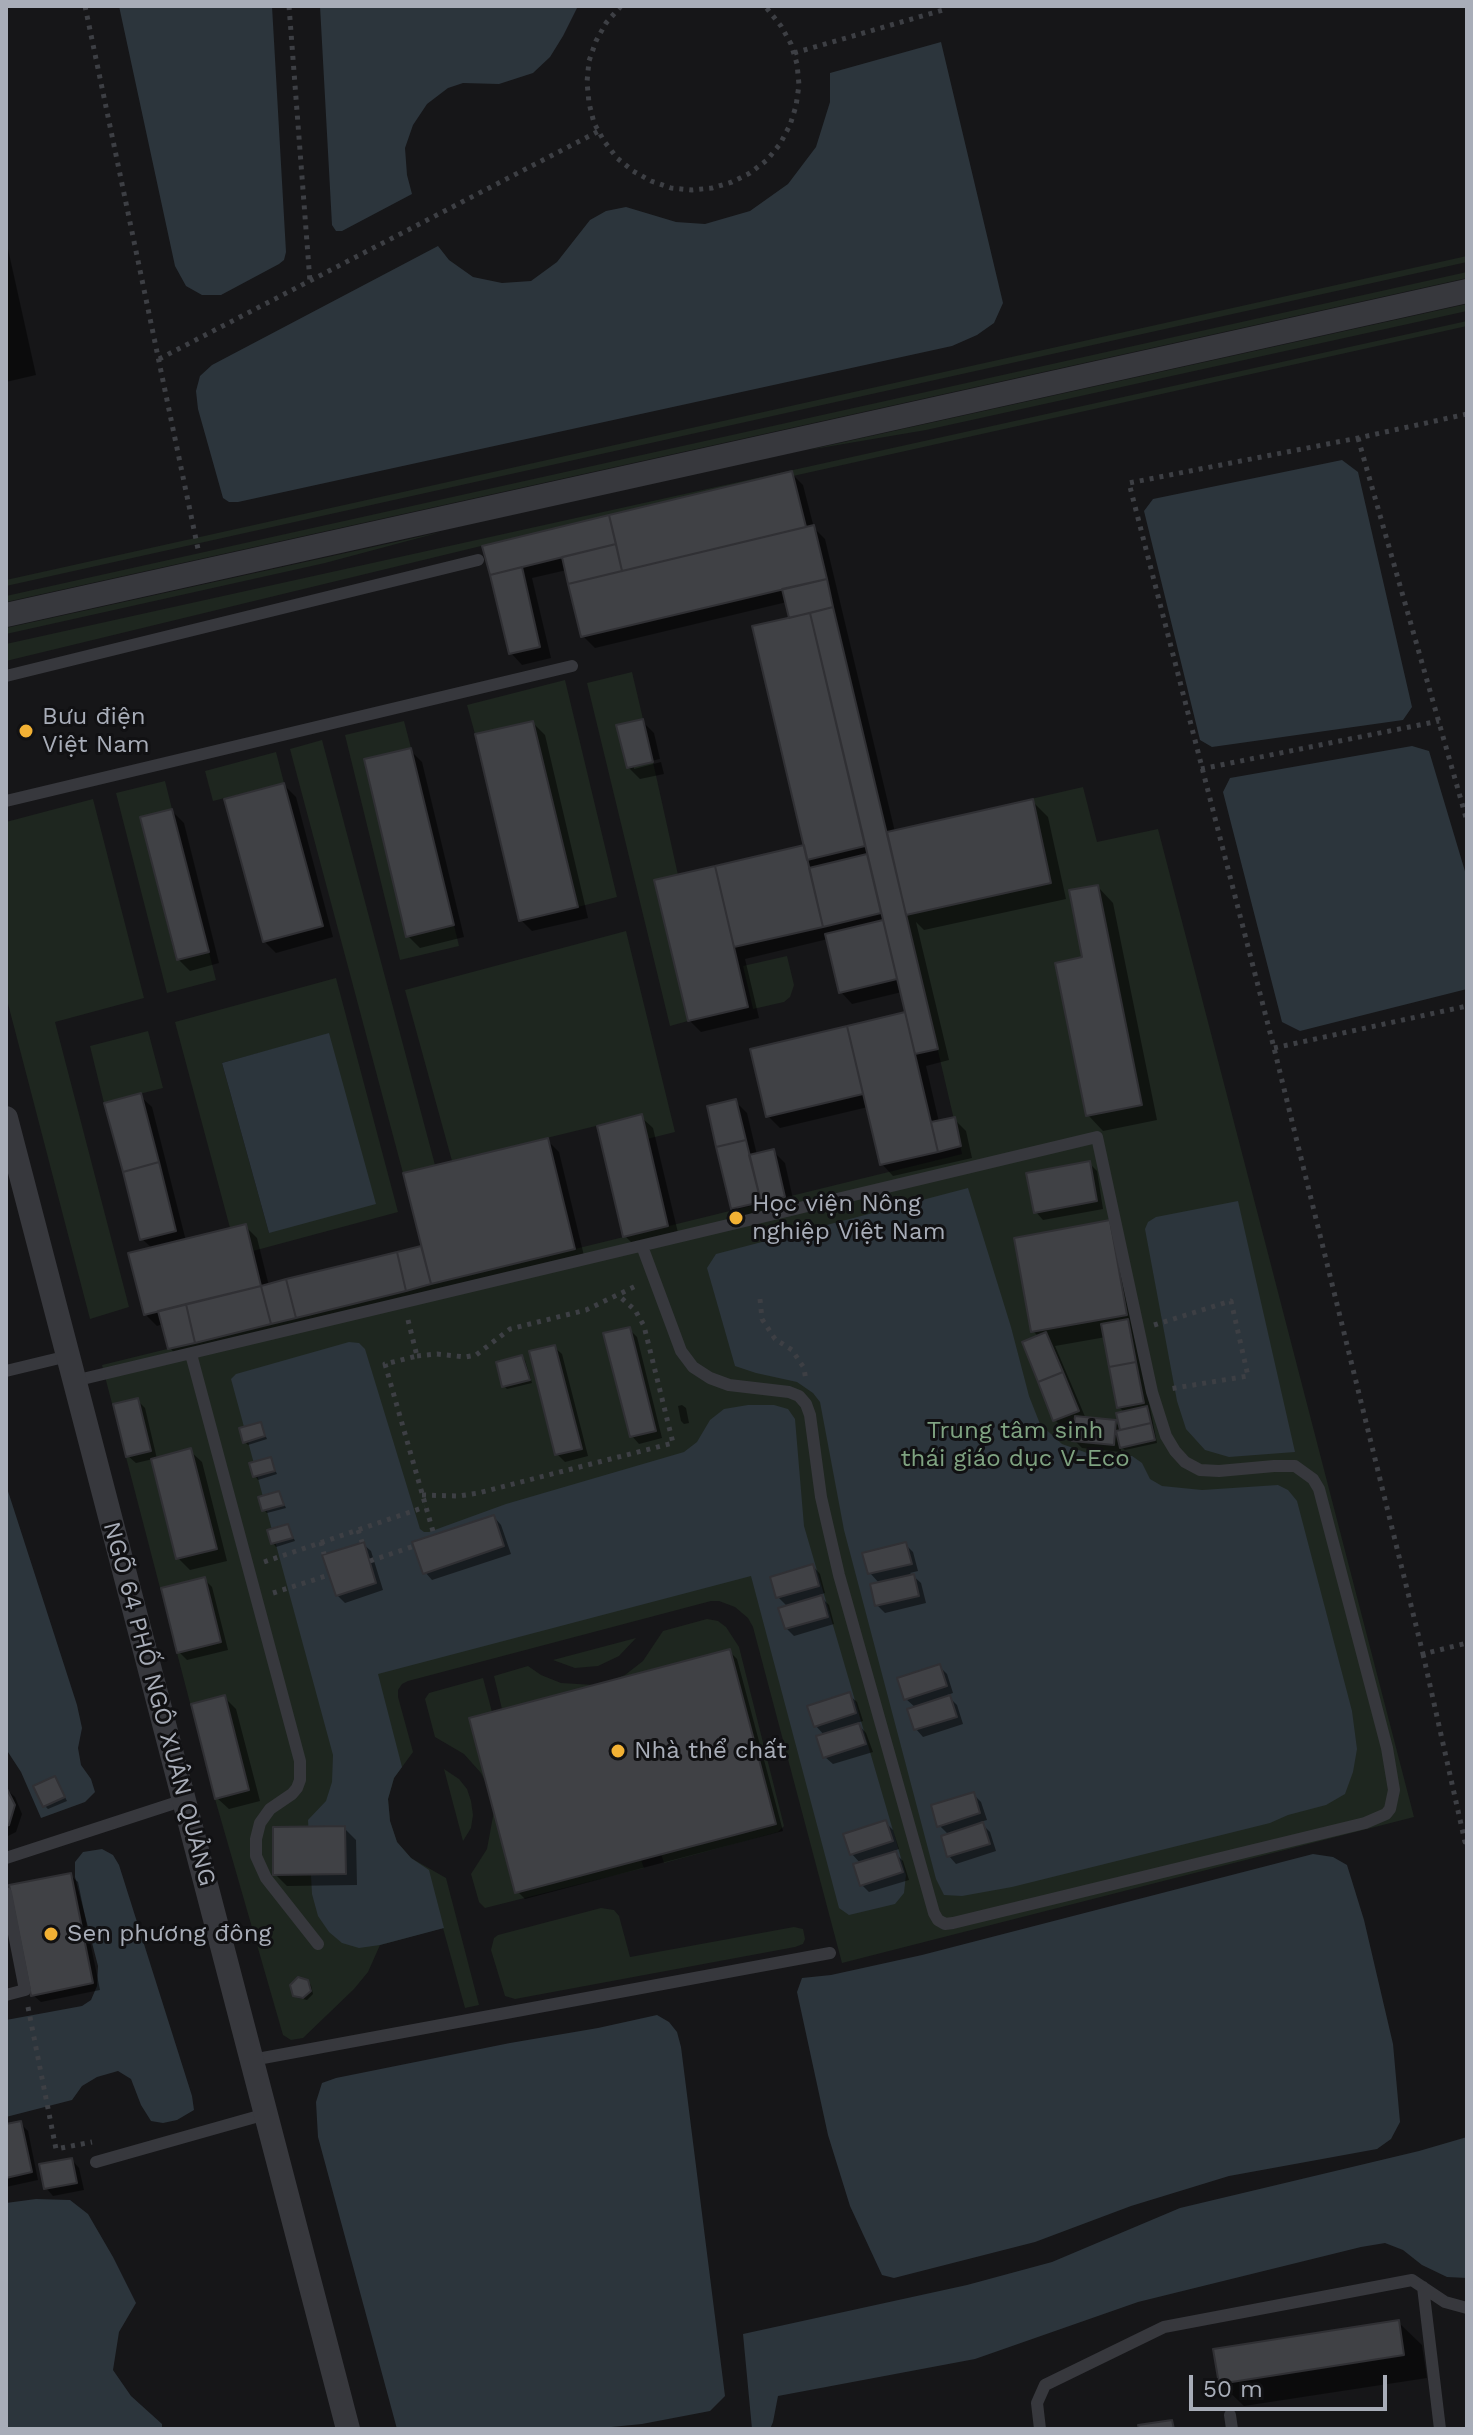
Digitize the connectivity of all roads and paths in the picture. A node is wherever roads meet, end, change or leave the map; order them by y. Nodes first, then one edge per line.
1 (85, 6) edge
2 (289, 6) edge
3 (621, 6) edge
4 (765, 6) edge
5 (943, 10) dead end
6 (794, 53) junction
7 (599, 131) junction
8 (310, 282) junction
9 (1467, 291) edge
10 (159, 359) junction
11 (1467, 414) edge
12 (1358, 438) junction
13 (198, 549) dead end
14 (478, 560) dead end
15 (6, 615) edge
16 (572, 666) dead end
17 (6, 676) edge
18 (1439, 721) junction
19 (1201, 769) junction
20 (6, 801) edge
21 (1467, 821) edge
22 (1467, 1006) edge
23 (1274, 1048) junction
24 (6, 1118) edge
25 (642, 1246) junction
26 (653, 1278) junction
27 (619, 1296) junction
28 (760, 1299) dead end
29 (404, 1303) junction
30 (1161, 1323) dead end
31 (191, 1354) junction
32 (68, 1356) junction
33 (417, 1356) junction
34 (804, 1368) dead end
35 (6, 1371) edge
36 (74, 1381) junction
37 (1174, 1388) dead end
38 (422, 1495) junction
39 (425, 1507) junction
40 (358, 1530) junction
41 (434, 1535) dead end
42 (321, 1542) junction
43 (362, 1542) dead end
44 (414, 1546) dead end
45 (324, 1554) dead end
46 (267, 1561) dead end
47 (370, 1561) dead end
48 (329, 1575) dead end
49 (275, 1593) dead end
50 (1467, 1643) edge
51 (1423, 1654) junction
52 (184, 1800) junction
53 (1466, 1844) edge
54 (6, 1858) edge
55 (6, 1893) edge
56 (318, 1944) dead end
57 (830, 1953) dead end
58 (6, 1995) edge
59 (29, 2012) dead end
60 (252, 2060) junction
61 (266, 2114) junction
62 (96, 2162) joint
63 (1423, 2287) junction
64 (1467, 2308) edge
65 (1230, 2415) dead end
66 (348, 2429) edge
67 (1040, 2429) edge
68 (1232, 2429) edge
69 (1440, 2429) edge

1 - 10 path
2 - 8 path
3 - 7 path
4 - 6 path
5 - 6 path
6 - 7 path
7 - 8 path
8 - 10 path
9 - 15 street
10 - 13 path
11 - 12 path
12 - 18 path
12 - 19 path
14 - 17 lane
16 - 20 lane
18 - 19 path
18 - 21 path
19 - 23 path
22 - 23 path
23 - 51 path
24 - 32 street, NGÕ 64 PHỐ NGÔ XUÂN QUẢNG
25 - 26 lane
25 - 26 lane
25 - 29 lane
26 - 27 path
27 - 33 path
27 - 38 path
28 - 34 path
29 - 31 lane
29 - 33 path
30 - 37 path
31 - 36 lane
31 - 56 lane
32 - 35 lane
32 - 36 street, NGÕ 64 PHỐ NGÔ XUÂN QUẢNG
33 - 38 path
36 - 52 street, NGÕ 64 PHỐ NGÔ XUÂN QUẢNG
38 - 39 path
39 - 40 path
39 - 41 path
40 - 42 path
40 - 43 path
42 - 45 path
42 - 46 path
44 - 47 path
48 - 49 path
50 - 51 path
51 - 53 path
52 - 54 lane
52 - 60 street, NGÕ 64 PHỐ NGÔ XUÂN QUẢNG
55 - 58 lane
57 - 60 lane
59 - 62 path
60 - 61 street, NGÕ 64 PHỐ NGÔ XUÂN QUẢNG
61 - 62 lane
61 - 66 street, NGÕ 64 PHỐ NGÔ XUÂN QUẢNG
63 - 64 lane
63 - 67 lane
63 - 69 lane
65 - 68 lane

